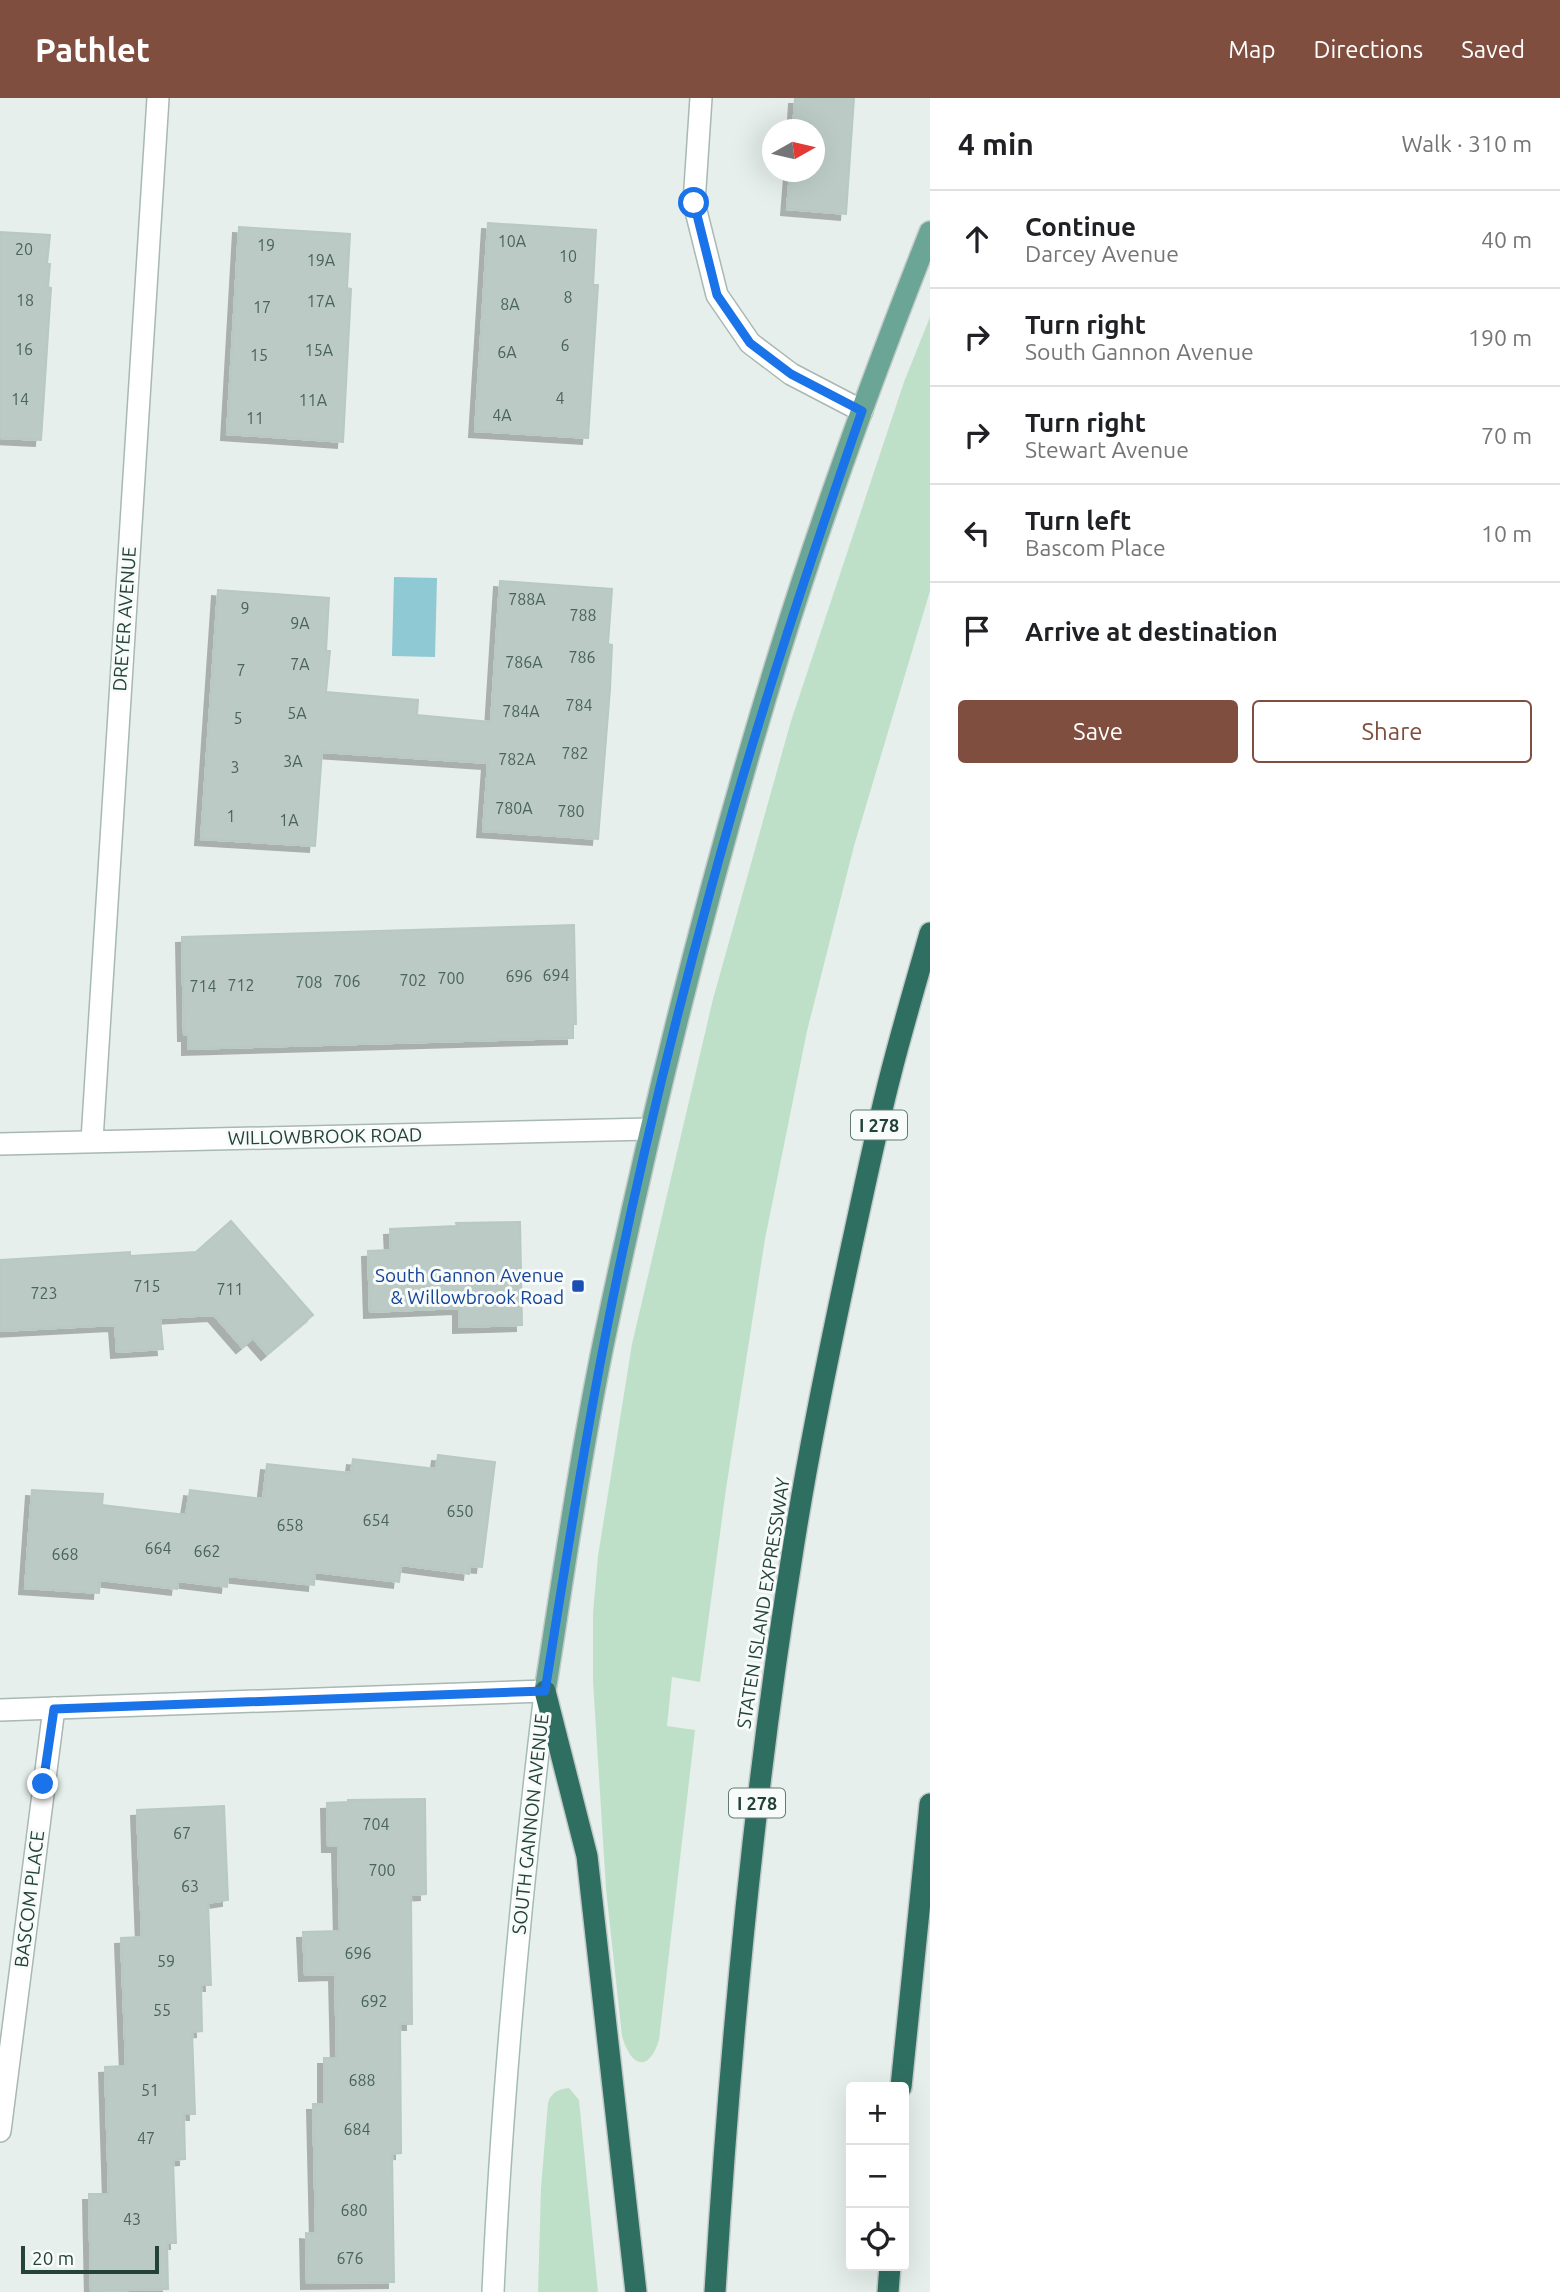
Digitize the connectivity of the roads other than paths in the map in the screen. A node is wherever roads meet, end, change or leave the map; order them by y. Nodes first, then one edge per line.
1 (158, 98) edge
2 (701, 98) edge
3 (930, 232) edge
4 (862, 411) junction
5 (930, 933) edge
6 (650, 1129) junction
7 (92, 1140) junction
8 (0, 1144) edge
9 (545, 1691) junction
10 (54, 1709) junction
11 (0, 1710) edge
12 (930, 1804) edge
13 (902, 2082) edge
14 (0, 2131) edge
15 (890, 2271) edge
16 (493, 2292) edge
17 (636, 2292) edge
18 (715, 2292) edge
19 (888, 2292) edge

1 - 7 street, DREYER AVENUE
2 - 4 street
3 - 4 main road, SOUTH GANNON AVENUE
4 - 6 main road, SOUTH GANNON AVENUE
5 - 18 highway, STATEN ISLAND EXPRESSWAY / I 278
6 - 7 street, WILLOWBROOK ROAD
6 - 9 main road, SOUTH GANNON AVENUE
7 - 8 street, WILLOWBROOK ROAD
9 - 10 street
9 - 16 street, SOUTH GANNON AVENUE
9 - 17 highway
10 - 11 street
10 - 14 street, BASCOM PLACE
12 - 13 highway
15 - 19 highway

